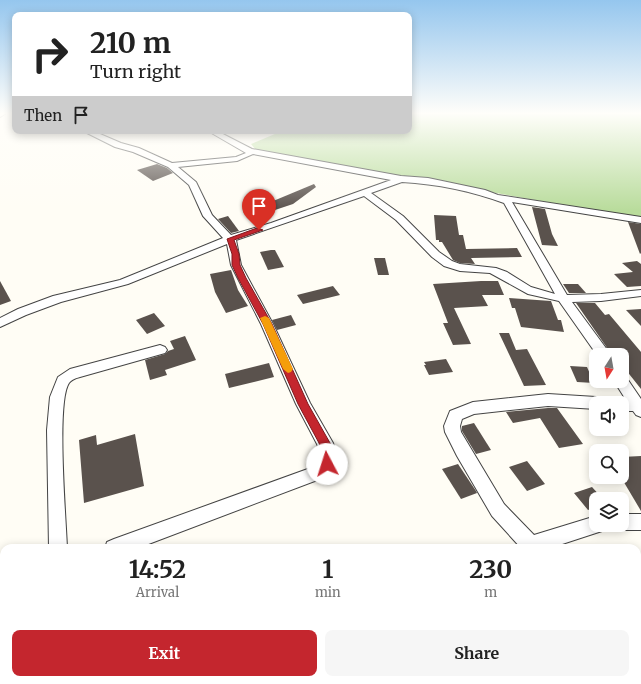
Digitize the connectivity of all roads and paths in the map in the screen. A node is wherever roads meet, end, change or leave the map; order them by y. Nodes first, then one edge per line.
1 (121, 146) edge
2 (240, 146) edge
3 (250, 151) junction
4 (171, 165) junction
5 (401, 179) junction
6 (364, 192) junction
7 (498, 196) junction
8 (641, 220) edge
9 (230, 239) junction
10 (641, 293) edge
11 (562, 298) junction
12 (0, 323) edge
13 (599, 348) edge
14 (160, 350) dead end
15 (626, 388) edge
16 (589, 403) edge
17 (629, 406) edge
18 (639, 408) edge
19 (629, 522) edge
20 (641, 522) edge
21 (589, 527) edge
22 (58, 544) edge
23 (125, 544) edge
24 (530, 544) edge
25 (538, 544) edge

1 - 4 street
2 - 3 street
3 - 4 street
3 - 5 street
4 - 9 street
5 - 6 street
5 - 7 street
6 - 9 street
6 - 11 street
7 - 8 street
7 - 11 street
9 - 12 street
9 - 23 street
10 - 11 street
11 - 13 street
14 - 22 street
15 - 18 street
16 - 24 street
17 - 18 street
19 - 20 street
21 - 25 street

